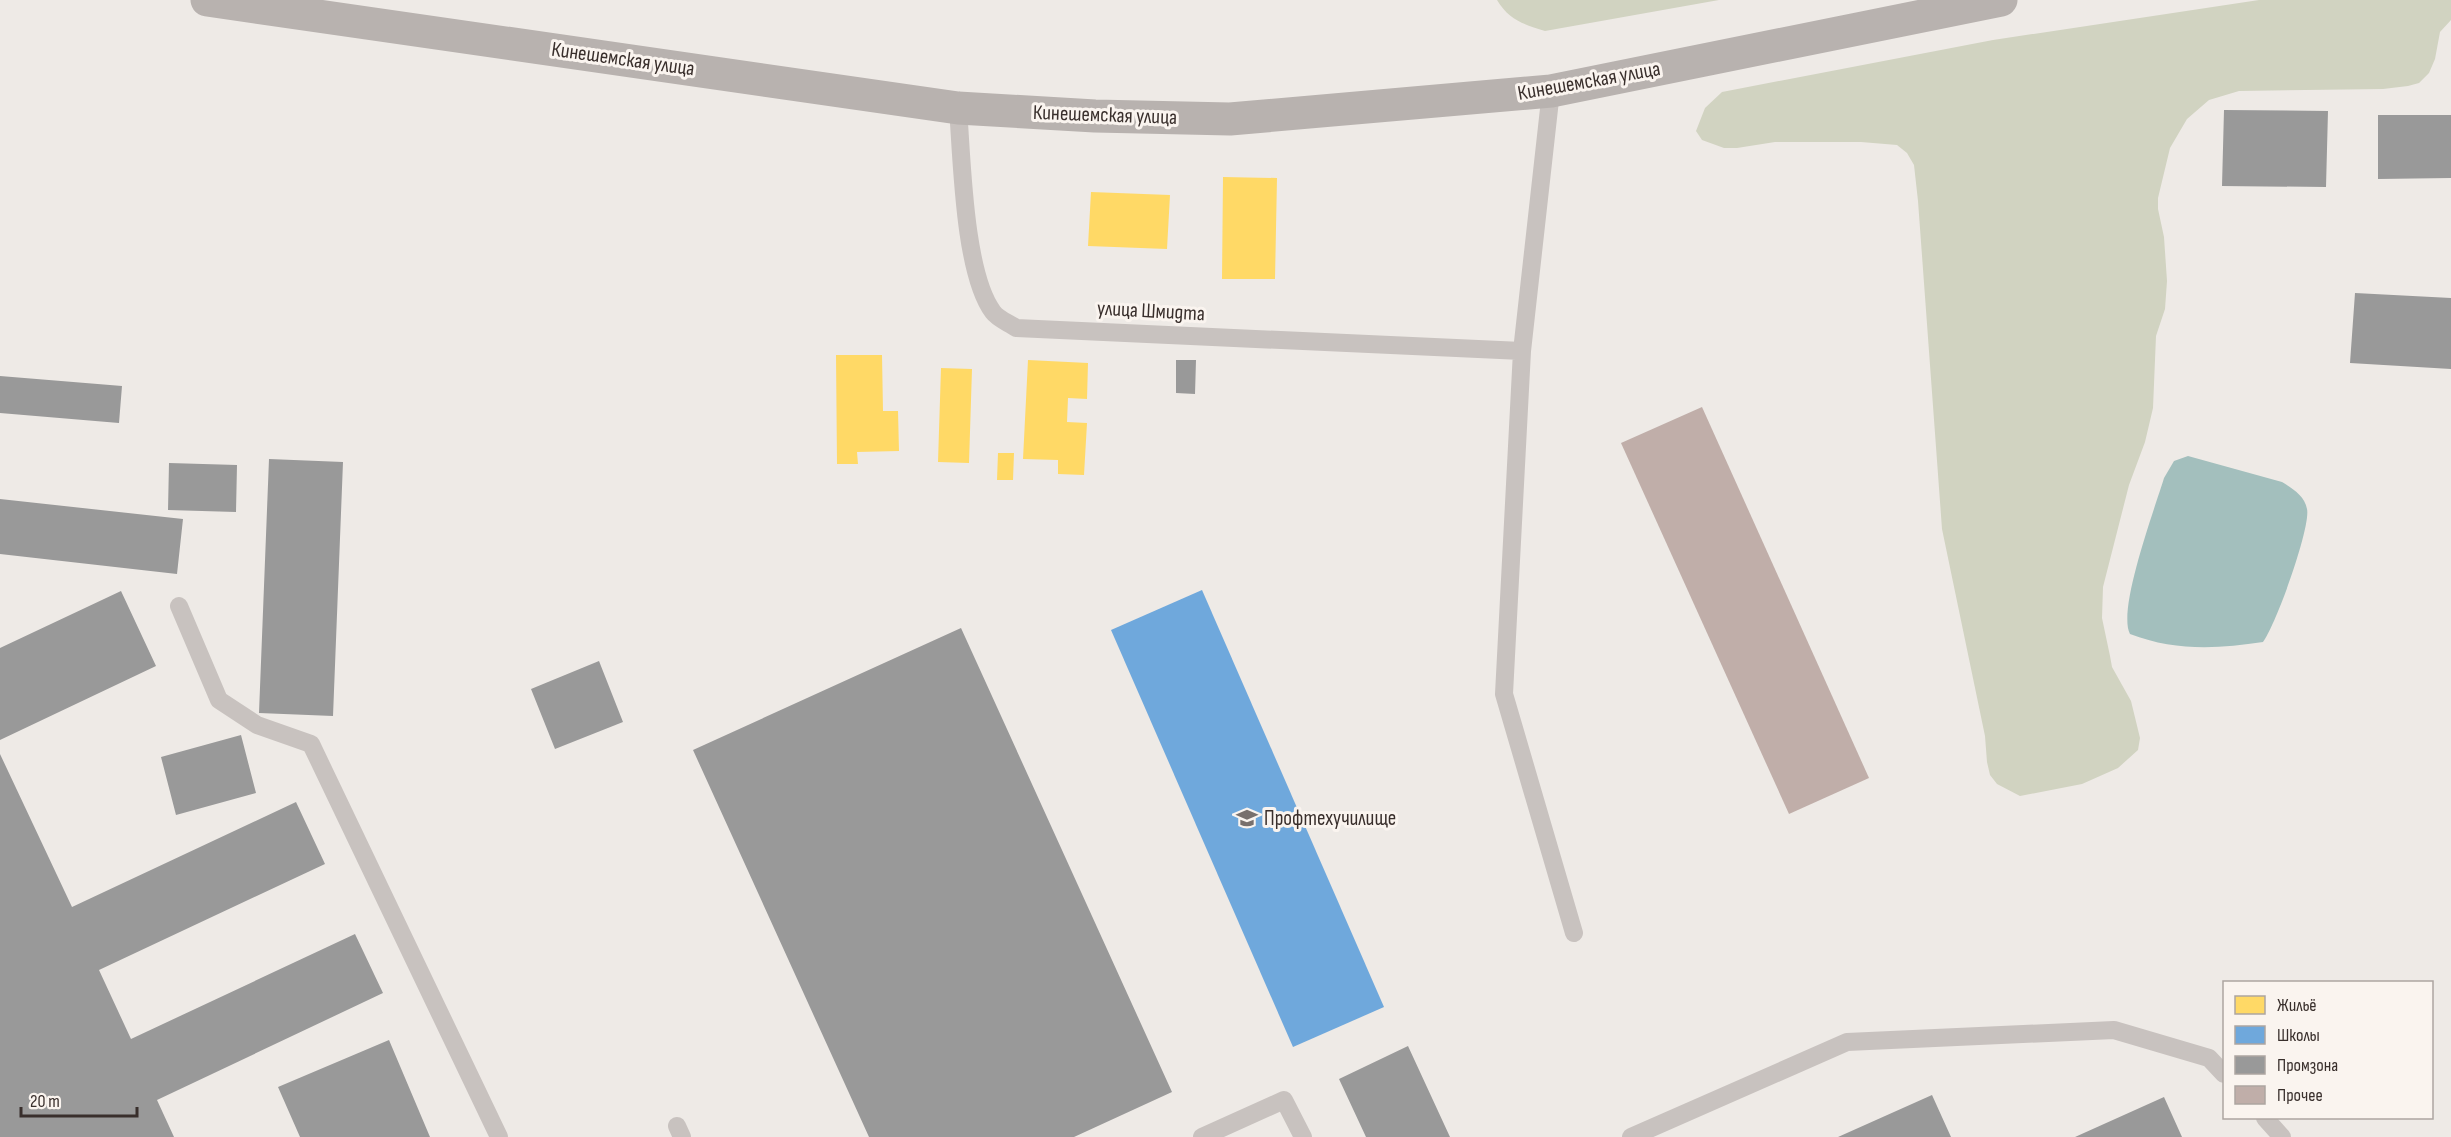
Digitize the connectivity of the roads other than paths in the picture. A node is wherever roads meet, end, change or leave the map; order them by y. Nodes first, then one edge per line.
1 (207, 0) edge
2 (2001, 0) edge
3 (1551, 91) junction
4 (958, 108) junction
5 (1522, 351) junction
6 (179, 606) dead end
7 (1574, 933) dead end
8 (2223, 1073) edge
9 (2266, 1119) edge
10 (499, 1137) edge
11 (1202, 1137) edge
12 (1303, 1137) edge
13 (1631, 1137) edge
14 (2282, 1137) edge

1 - 4 street, Кинешемская улица
2 - 3 street, Кинешемская улица
3 - 4 street, Кинешемская улица
3 - 5 lane
4 - 5 lane, улица Шмидта
5 - 7 lane
6 - 10 lane
8 - 13 lane
9 - 14 lane
11 - 12 lane

